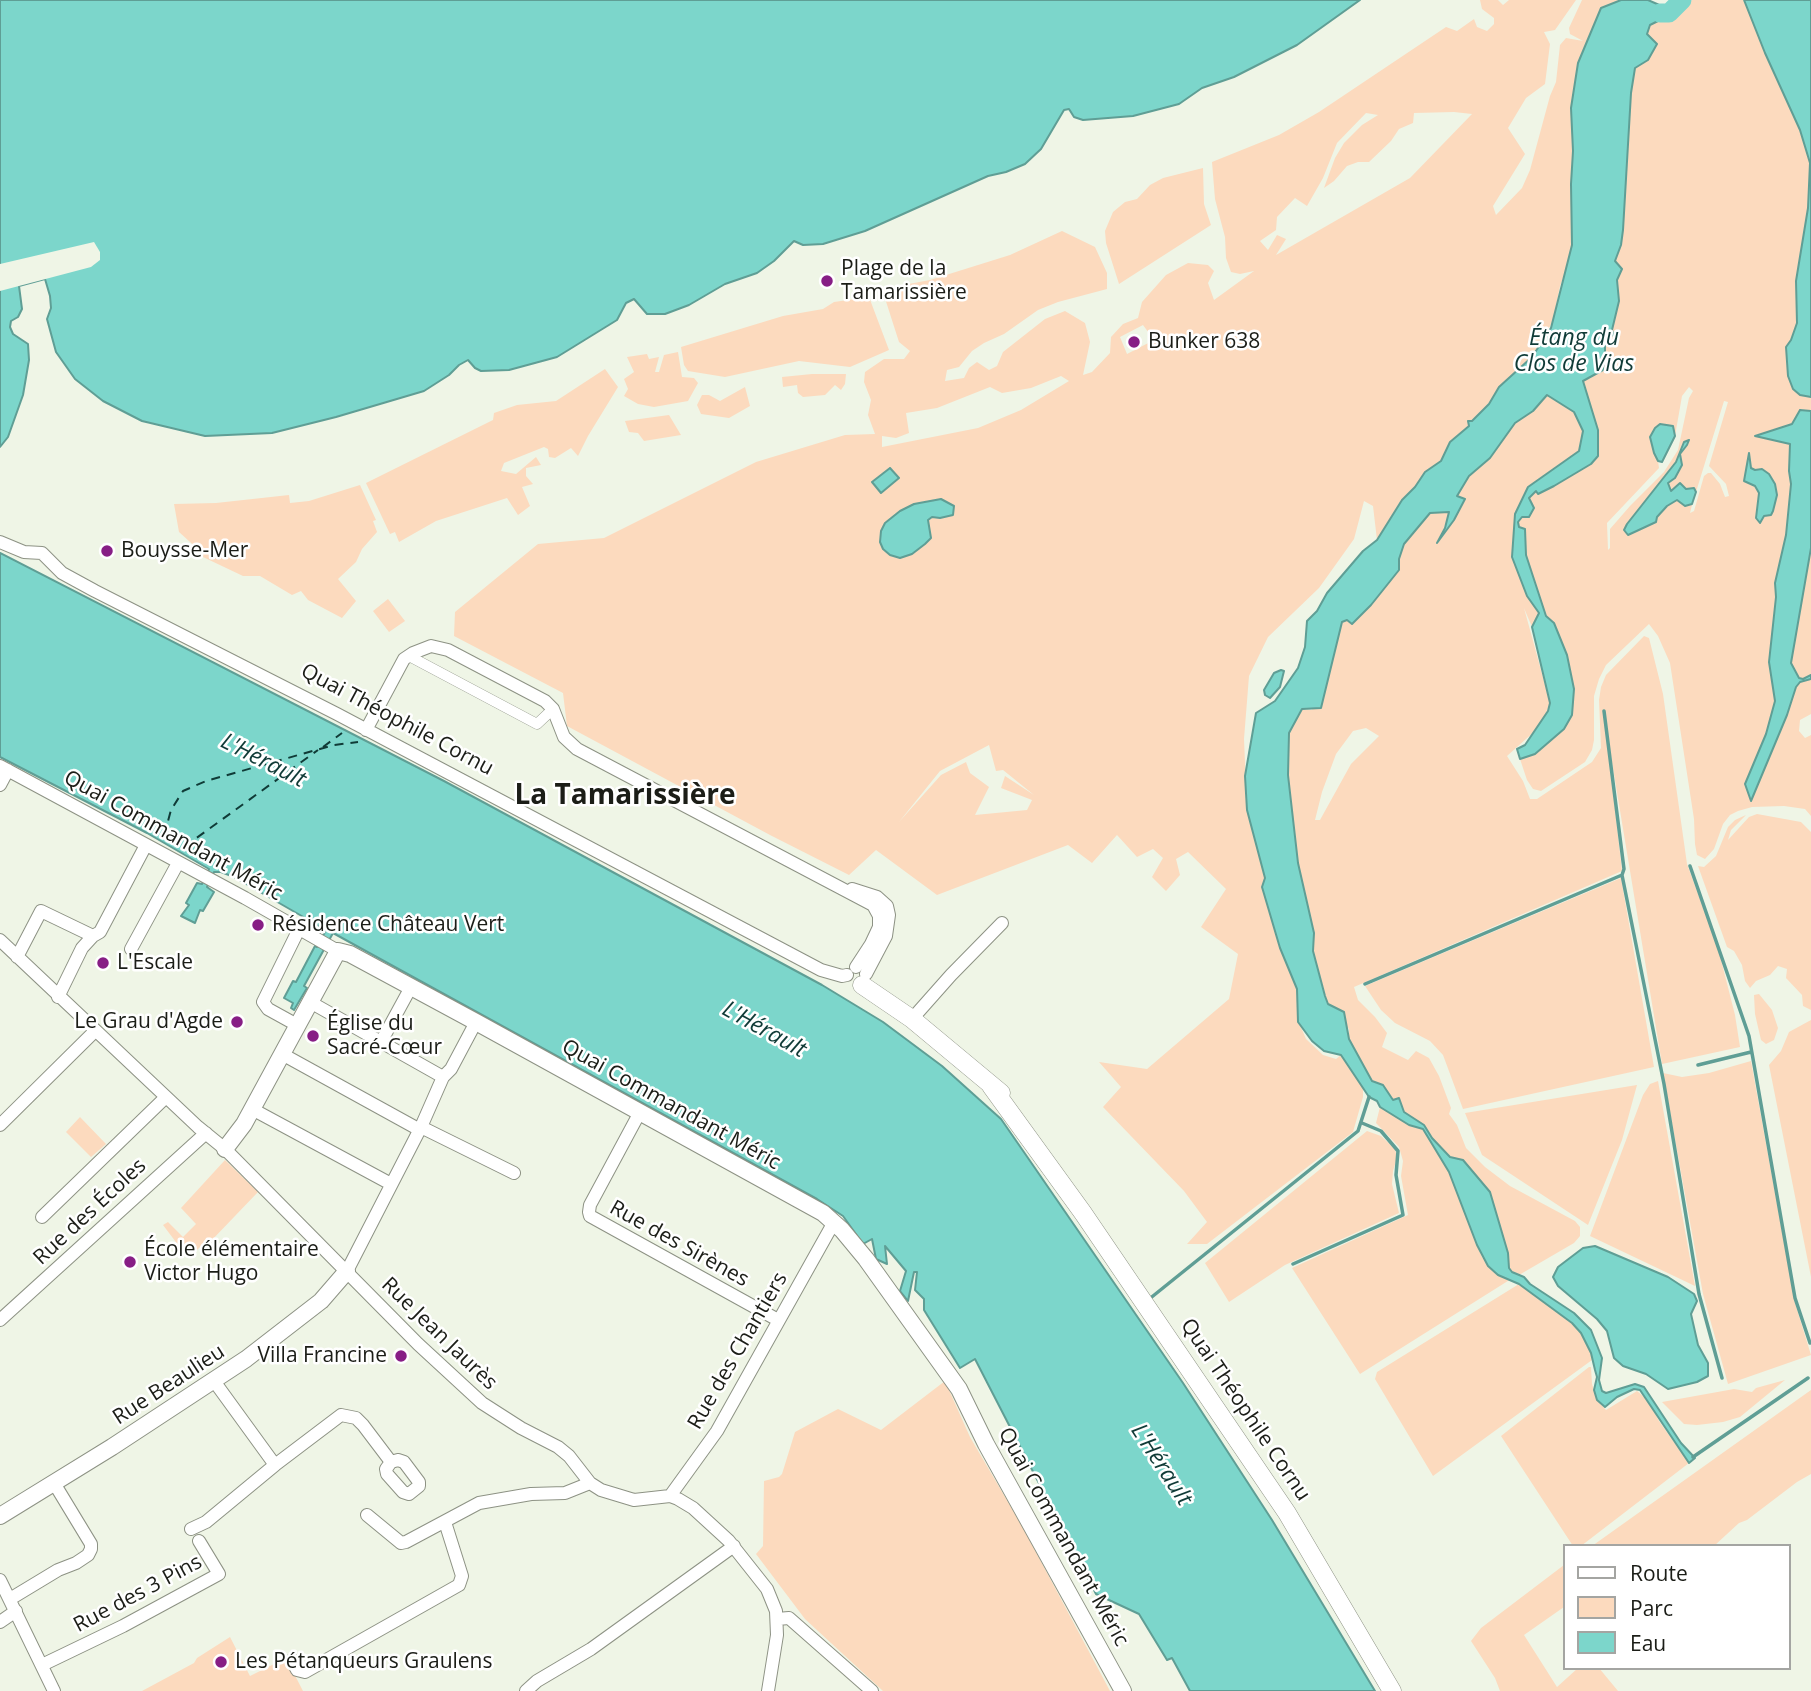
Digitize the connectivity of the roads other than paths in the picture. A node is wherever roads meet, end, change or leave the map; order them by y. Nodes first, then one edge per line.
1 (0, 542) edge
2 (409, 656) junction
3 (553, 709) junction
4 (366, 730) junction
5 (4, 768) edge
6 (0, 785) edge
7 (146, 845) junction
8 (178, 863) junction
9 (1002, 923) dead end
10 (299, 929) junction
11 (93, 936) junction
12 (0, 940) edge
13 (328, 946) junction
14 (131, 949) dead end
15 (17, 957) junction
16 (858, 975) junction
17 (411, 987) junction
18 (58, 996) junction
19 (310, 1002) junction
20 (912, 1019) junction
21 (476, 1021) junction
22 (297, 1026) junction
23 (95, 1031) junction
24 (381, 1042) junction
25 (282, 1054) junction
26 (443, 1077) junction
27 (166, 1097) junction
28 (252, 1109) junction
29 (640, 1112) junction
30 (0, 1125) edge
31 (420, 1128) junction
32 (206, 1133) junction
33 (225, 1149) junction
34 (514, 1173) dead end
35 (391, 1184) junction
36 (42, 1217) dead end
37 (834, 1222) junction
38 (347, 1271) junction
39 (0, 1320) edge
40 (778, 1320) junction
41 (214, 1381) junction
42 (391, 1461) dead end
43 (275, 1465) junction
44 (54, 1483) junction
45 (590, 1483) junction
46 (670, 1496) junction
47 (367, 1515) dead end
48 (0, 1516) edge
49 (445, 1522) junction
50 (191, 1529) dead end
51 (199, 1541) dead end
52 (734, 1546) junction
53 (0, 1580) edge
54 (13, 1605) junction
55 (777, 1619) junction
56 (0, 1622) edge
57 (292, 1660) dead end
58 (42, 1665) junction
59 (54, 1691) edge
60 (526, 1691) edge
61 (768, 1691) edge
62 (872, 1691) edge
63 (1123, 1691) edge
64 (1392, 1691) edge

1 - 4 street, Quai Théophile Cornu
2 - 3 street
2 - 3 street
2 - 4 street
3 - 16 street
4 - 16 street, Quai Théophile Cornu
5 - 6 street
5 - 7 street, Quai Commandant Méric
7 - 8 street, Quai Commandant Méric
7 - 11 street
8 - 10 street, Quai Commandant Méric
8 - 14 street
9 - 20 street
10 - 13 street, Quai Commandant Méric
10 - 22 street
11 - 15 street
11 - 18 street
12 - 15 street, Rue Jean Jaurès
13 - 17 street, Quai Commandant Méric
13 - 19 street
15 - 18 street, Rue Jean Jaurès
16 - 20 main road, Quai Théophile Cornu
17 - 21 street, Quai Commandant Méric
17 - 24 street
18 - 23 street, Rue Jean Jaurès
19 - 22 street
19 - 24 street
20 - 64 main road, Quai Théophile Cornu
21 - 26 street
21 - 29 street, Quai Commandant Méric
22 - 25 street
23 - 27 street, Rue Jean Jaurès
23 - 30 street
24 - 26 street
25 - 28 street
25 - 31 street
26 - 31 street
27 - 32 street, Rue Jean Jaurès
27 - 36 street
28 - 33 street
28 - 35 street
29 - 37 street, Quai Commandant Méric
29 - 40 street, Rue des Sirènes
31 - 34 street
31 - 35 street
32 - 33 street, Rue Jean Jaurès
32 - 39 street, Rue des Écoles
33 - 38 street, Rue Jean Jaurès
35 - 38 street
37 - 40 street, Rue des Chantiers
37 - 63 street, Quai Commandant Méric
38 - 41 street, Rue Beaulieu
38 - 45 street, Rue Jean Jaurès
40 - 46 street, Rue des Chantiers
41 - 43 street
41 - 44 street, Rue Beaulieu
42 - 43 street
43 - 50 street
44 - 48 street, Rue Beaulieu
44 - 54 street
45 - 46 street, Rue Jean Jaurès
45 - 49 street
46 - 52 street
47 - 49 street
49 - 57 street
51 - 58 street, Rue des 3 Pins
52 - 55 street
52 - 60 street
53 - 54 street
54 - 56 street
54 - 58 street
55 - 61 street
55 - 62 street
58 - 59 street

